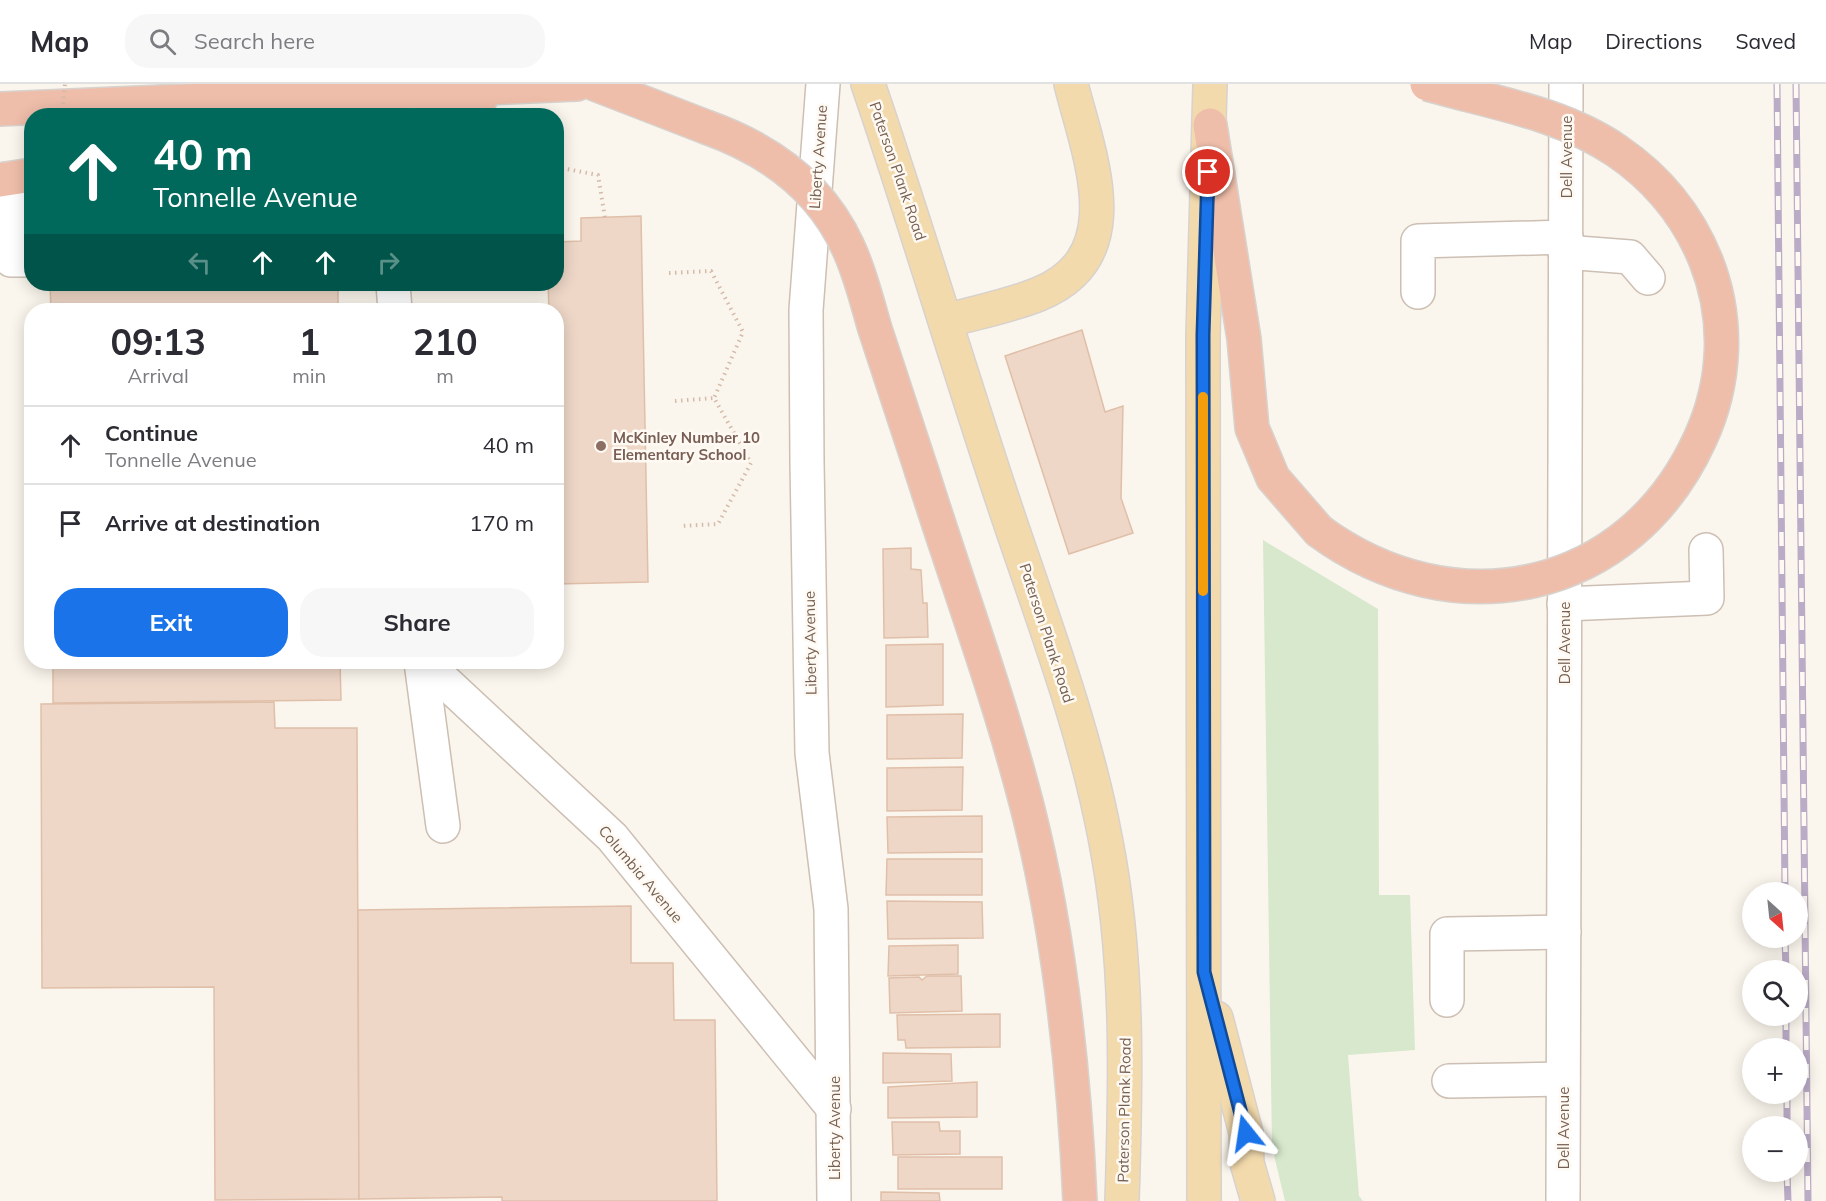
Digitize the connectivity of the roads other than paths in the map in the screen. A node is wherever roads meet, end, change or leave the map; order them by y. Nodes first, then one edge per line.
1 (577, 84) edge
2 (595, 84) edge
3 (823, 84) edge
4 (868, 84) edge
5 (1071, 84) edge
6 (1210, 84) edge
7 (1427, 84) edge
8 (1566, 84) edge
9 (530, 85) edge
10 (456, 108) edge
11 (0, 109) edge
12 (1210, 125) junction
13 (13, 178) edge
14 (1565, 244) junction
15 (24, 260) edge
16 (1648, 278) dead end
17 (1418, 292) dead end
18 (946, 321) junction
19 (1706, 550) dead end
20 (1564, 604) junction
21 (423, 669) edge
22 (430, 669) edge
23 (443, 826) dead end
24 (1564, 932) junction
25 (1204, 972) junction
26 (1448, 1000) dead end
27 (1563, 1079) junction
28 (1449, 1081) dead end
29 (834, 1109) junction
30 (834, 1201) edge
31 (1080, 1201) edge
32 (1122, 1201) edge
33 (1204, 1201) edge
34 (1258, 1201) edge
35 (1563, 1201) edge

1 - 9 highway
2 - 31 highway, bridge
3 - 29 street, Liberty Avenue
4 - 18 main road, Paterson Plank Road
5 - 18 main road
6 - 12 main road
7 - 12 highway, bridge
8 - 14 street, Dell Avenue
9 - 10 highway
9 - 11 highway
12 - 25 main road
13 - 15 street
14 - 16 street
14 - 17 street
14 - 20 street, Dell Avenue
18 - 32 main road, Paterson Plank Road
19 - 20 street
20 - 24 street, Dell Avenue
21 - 23 street
22 - 29 street, Columbia Avenue
24 - 26 street
24 - 27 street, Dell Avenue
25 - 33 main road
25 - 34 main road
27 - 28 street
27 - 35 street, Dell Avenue
29 - 30 street, Liberty Avenue

